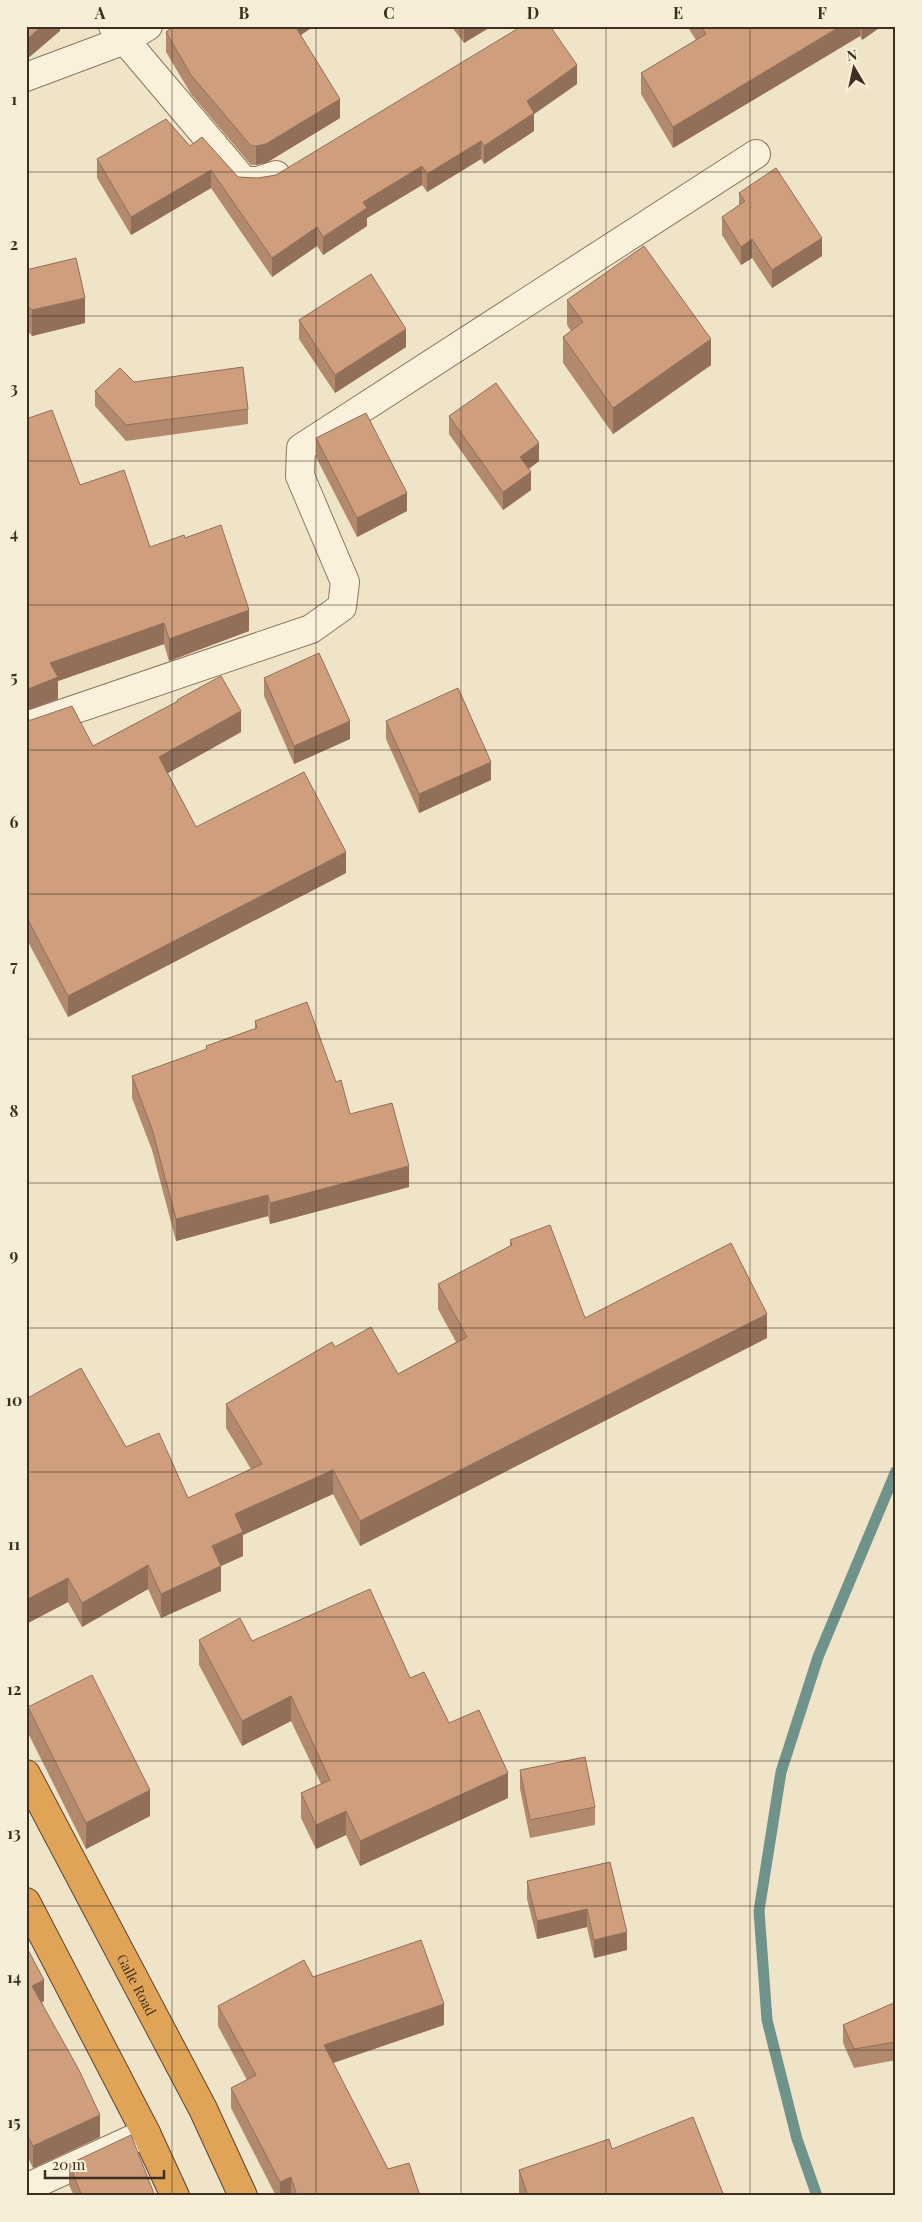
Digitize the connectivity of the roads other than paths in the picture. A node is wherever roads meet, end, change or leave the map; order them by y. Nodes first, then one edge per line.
1 (148, 26) edge
2 (119, 33) edge
3 (26, 77) edge
4 (756, 154) dead end
5 (297, 163) edge
6 (26, 726) edge
7 (26, 1774) edge
8 (26, 1902) edge
9 (146, 2133) junction
10 (26, 2188) edge
11 (175, 2196) edge
12 (243, 2196) edge

1 - 2 street
2 - 3 street
2 - 5 street
4 - 6 street
7 - 12 highway, Galle Road
8 - 9 highway
9 - 10 street
9 - 11 highway

